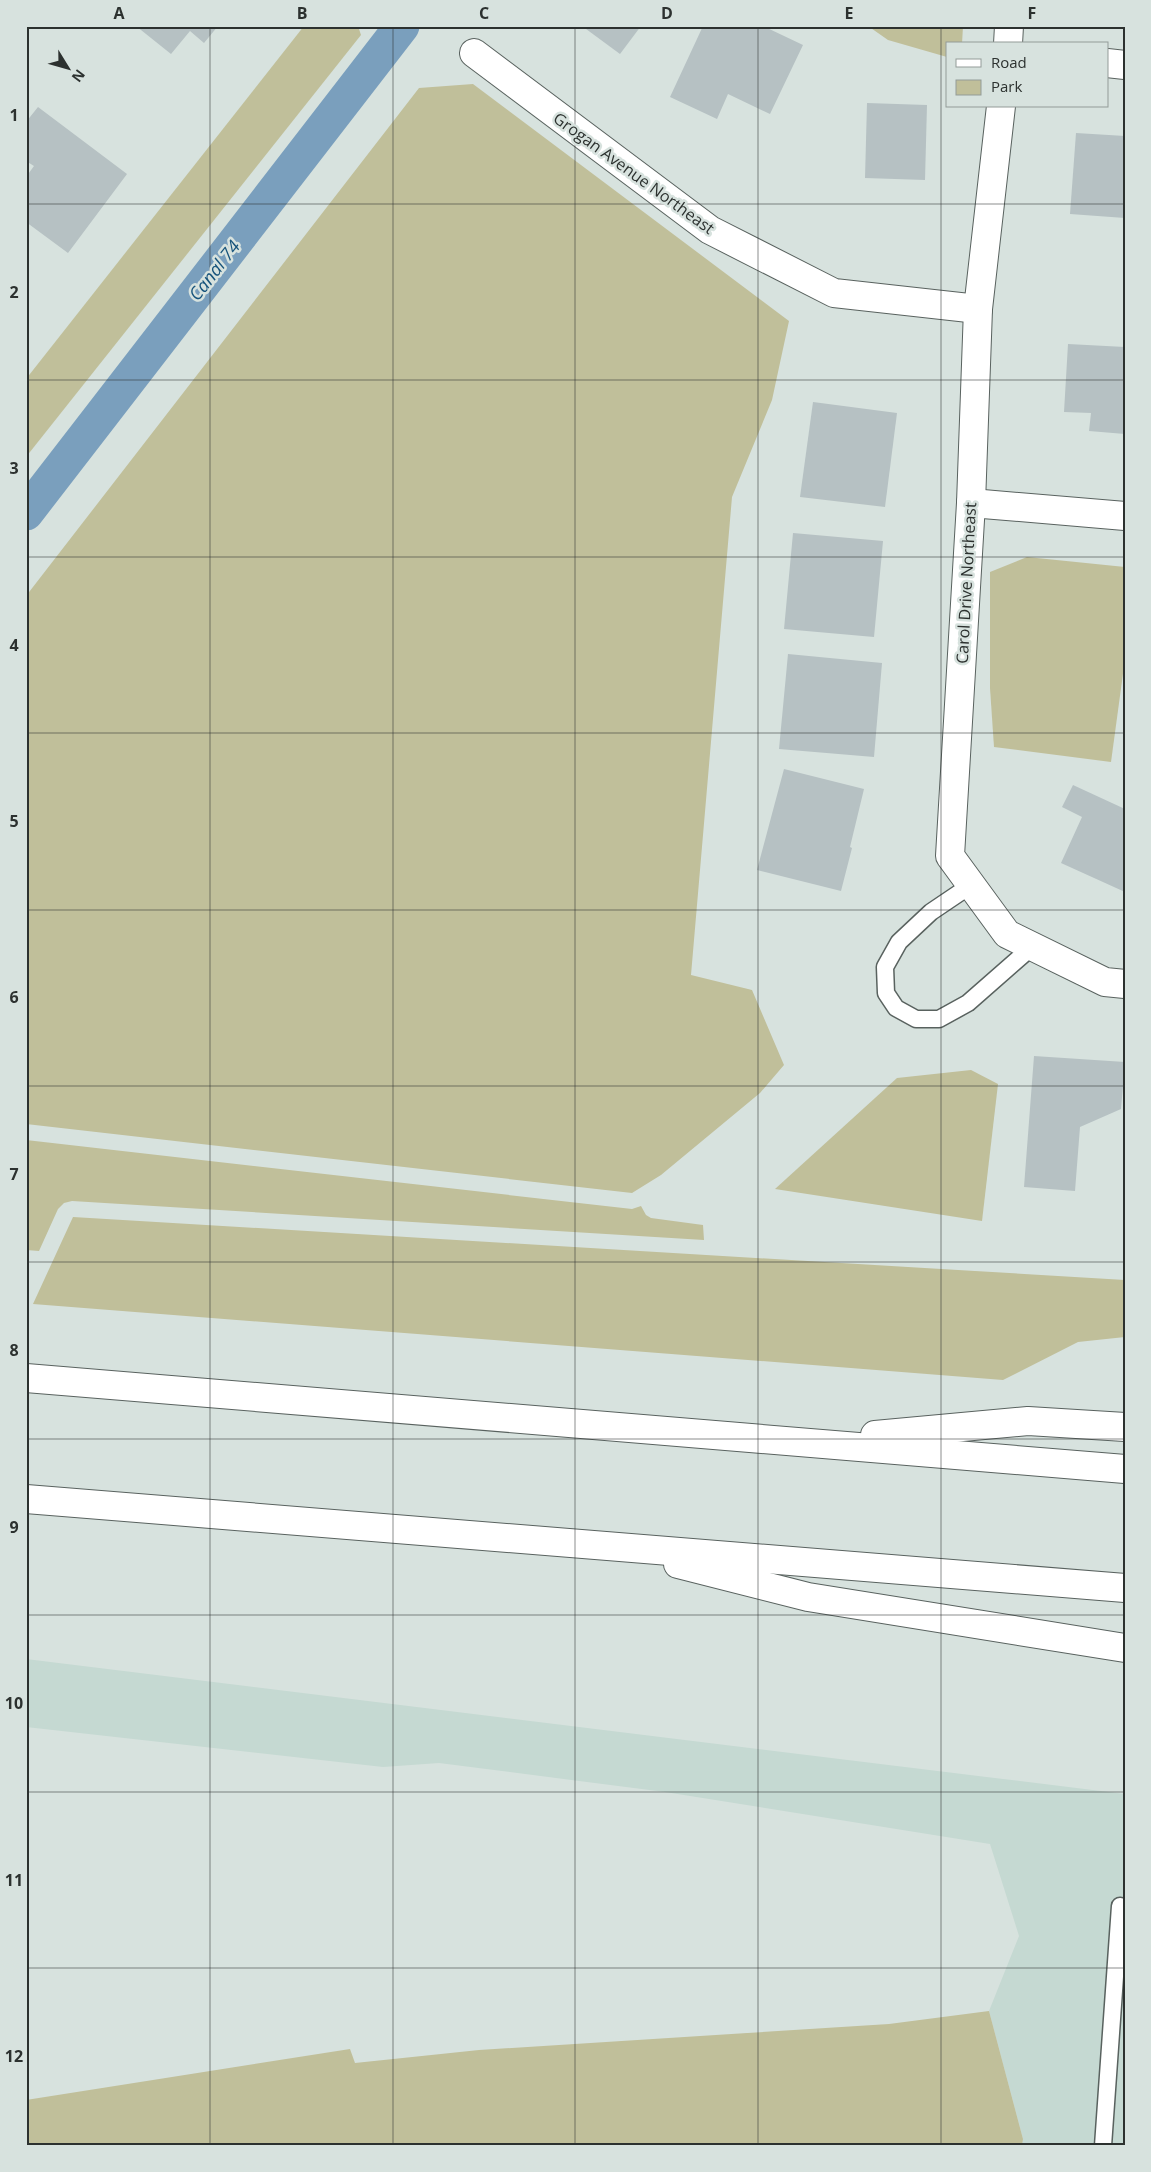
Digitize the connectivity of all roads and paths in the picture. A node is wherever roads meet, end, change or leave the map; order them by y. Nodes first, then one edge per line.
1 (1009, 26) edge
2 (1008, 42) edge
3 (474, 54) dead end
4 (1108, 63) edge
5 (1125, 65) edge
6 (1001, 108) edge
7 (978, 309) junction
8 (971, 503) junction
9 (1125, 516) edge
10 (971, 885) junction
11 (1033, 946) junction
12 (1115, 983) edge
13 (26, 1378) edge
14 (1125, 1427) edge
15 (799, 1442) junction
16 (1125, 1469) edge
17 (26, 1499) edge
18 (611, 1546) junction
19 (1125, 1588) edge
20 (1125, 1648) edge
21 (1125, 1907) edge
22 (1103, 2146) edge

1 - 2 main road
3 - 7 main road, Grogan Avenue Northeast
4 - 5 main road
6 - 7 main road, Carol Drive Northeast
7 - 8 main road, Carol Drive Northeast
8 - 9 main road
8 - 10 main road, Carol Drive Northeast
10 - 11 main road, Carol Drive Northeast
10 - 11 lane
11 - 12 main road, Carol Drive Northeast
13 - 15 main road
14 - 15 main road
15 - 16 main road
17 - 18 main road
18 - 19 main road
18 - 20 main road
21 - 22 lane

